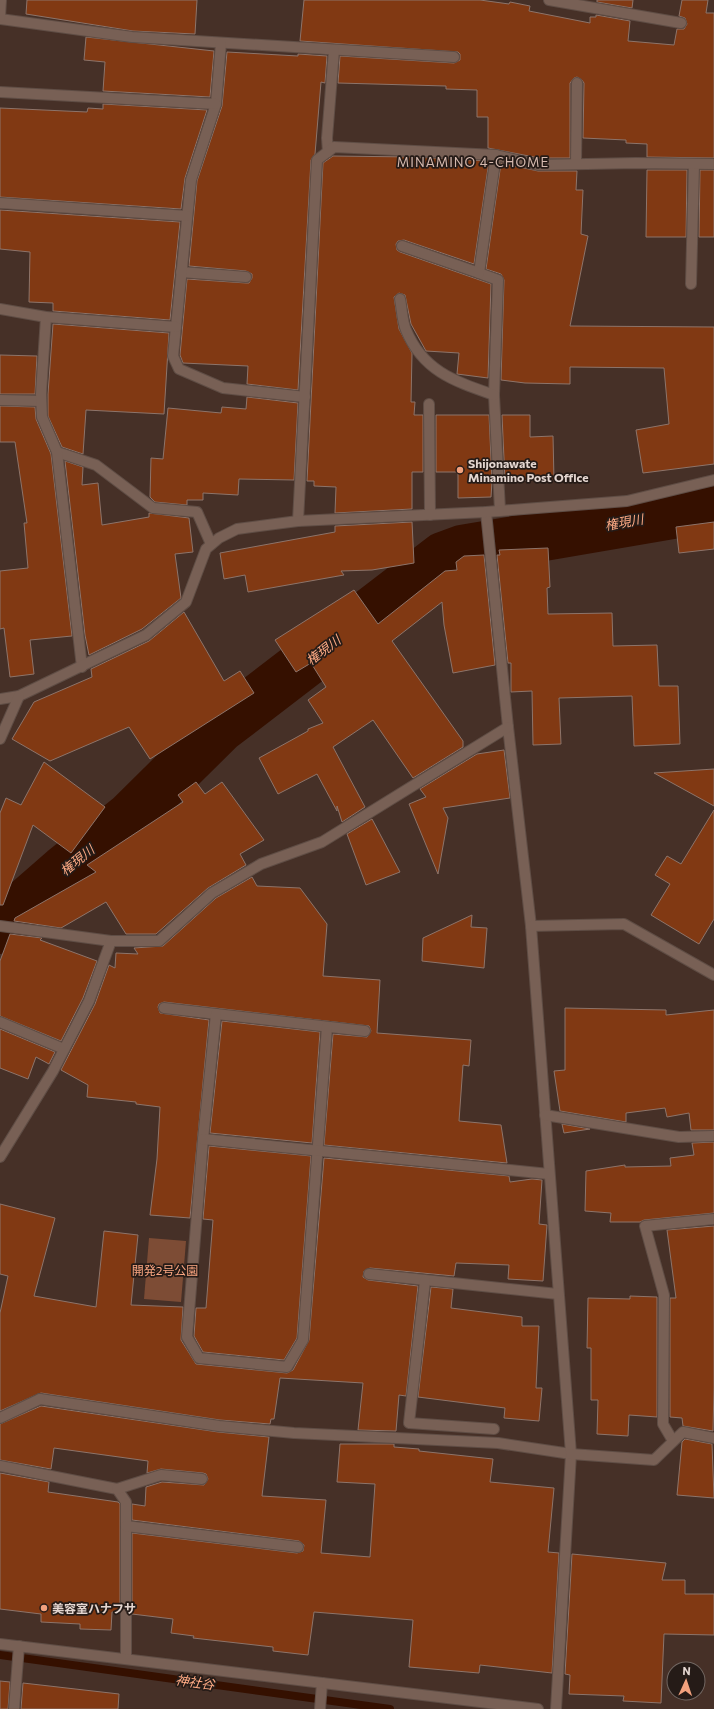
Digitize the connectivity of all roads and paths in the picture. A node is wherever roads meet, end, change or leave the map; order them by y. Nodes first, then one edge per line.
1 (2, 0) edge
2 (550, 0) edge
3 (602, 4) edge
4 (0, 12) edge
5 (0, 18) edge
6 (681, 23) dead end
7 (221, 44) junction
8 (334, 50) junction
9 (454, 57) dead end
10 (577, 82) dead end
11 (0, 92) edge
12 (216, 104) junction
13 (328, 152) junction
14 (496, 155) junction
15 (576, 164) junction
16 (694, 164) junction
17 (714, 164) edge
18 (0, 203) edge
19 (187, 216) junction
20 (402, 246) dead end
21 (181, 272) junction
22 (479, 273) junction
23 (246, 277) dead end
24 (691, 284) dead end
25 (400, 299) dead end
26 (0, 309) edge
27 (46, 317) junction
28 (176, 327) junction
29 (494, 395) junction
30 (305, 397) junction
31 (0, 400) edge
32 (41, 401) junction
33 (429, 404) dead end
34 (57, 452) junction
35 (714, 480) edge
36 (500, 510) junction
37 (486, 512) junction
38 (430, 515) junction
39 (298, 521) junction
40 (211, 544) junction
41 (82, 667) junction
42 (19, 696) junction
43 (0, 699) edge
44 (508, 728) junction
45 (0, 739) edge
46 (0, 926) edge
47 (531, 926) junction
48 (111, 941) junction
49 (714, 975) edge
50 (164, 1008) dead end
51 (216, 1014) junction
52 (0, 1022) edge
53 (327, 1028) junction
54 (365, 1031) dead end
55 (64, 1049) junction
56 (545, 1115) junction
57 (714, 1136) edge
58 (204, 1139) junction
59 (318, 1150) junction
60 (0, 1157) edge
61 (549, 1174) junction
62 (714, 1219) edge
63 (369, 1274) dead end
64 (425, 1281) junction
65 (558, 1294) junction
66 (0, 1418) edge
67 (494, 1429) dead end
68 (714, 1438) edge
69 (673, 1441) junction
70 (571, 1454) junction
71 (0, 1466) edge
72 (202, 1479) dead end
73 (117, 1489) junction
74 (126, 1526) junction
75 (298, 1547) dead end
76 (0, 1644) edge
77 (18, 1646) junction
78 (126, 1658) junction
79 (322, 1683) junction
80 (14, 1709) edge
81 (320, 1709) edge
82 (538, 1709) edge
83 (556, 1709) edge

1 - 4 street
2 - 3 street
3 - 6 street
4 - 5 street
5 - 7 street
7 - 8 street
7 - 12 street
8 - 9 street
8 - 13 street
10 - 15 street
11 - 12 street
12 - 19 street
13 - 14 street
13 - 30 street
14 - 15 street
14 - 22 street
15 - 16 street
16 - 17 street
16 - 24 street
18 - 19 street
19 - 21 street
20 - 22 street
21 - 23 street
21 - 28 street
22 - 29 street
25 - 29 street
26 - 27 street
27 - 28 street
27 - 32 street
28 - 30 street
29 - 36 street
30 - 39 street
31 - 32 street
32 - 34 street
33 - 38 street
34 - 40 street
34 - 41 street
35 - 36 street
36 - 37 street
37 - 38 street
37 - 44 street
38 - 39 street
39 - 40 street
40 - 41 street
41 - 42 street
42 - 43 street
42 - 45 street
44 - 47 street
44 - 48 street
46 - 48 street
47 - 49 street
47 - 56 street
48 - 55 street
50 - 51 street
51 - 53 street
51 - 58 street
52 - 55 street
53 - 54 street
53 - 59 street
55 - 60 street
56 - 57 street
56 - 61 street
58 - 59 street
58 - 59 street
59 - 61 street
61 - 65 street
62 - 69 street
63 - 64 street
64 - 65 street
64 - 67 street
65 - 70 street
66 - 70 street
68 - 69 street
69 - 70 street
70 - 83 street
71 - 73 street
72 - 73 street
73 - 74 street
74 - 75 street
74 - 78 street
76 - 77 street
77 - 78 street
77 - 80 street
78 - 79 street
79 - 81 street
79 - 82 street

